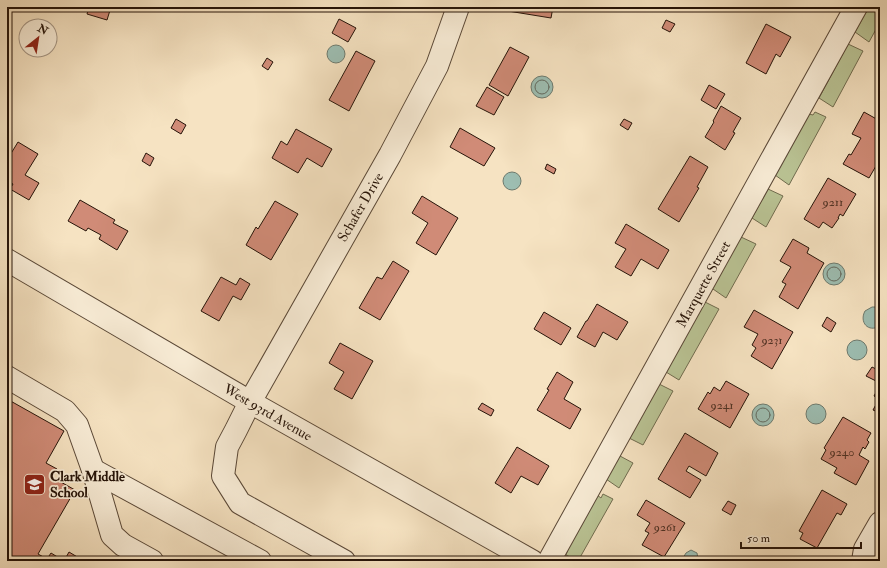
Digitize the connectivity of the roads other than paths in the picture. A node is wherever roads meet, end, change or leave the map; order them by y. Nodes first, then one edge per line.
1 (458, 7) edge
2 (856, 7) edge
3 (7, 260) edge
4 (7, 378) edge
5 (250, 402) junction
6 (93, 470) junction
7 (880, 523) edge
8 (152, 561) edge
9 (260, 561) edge
10 (344, 561) edge
11 (532, 561) edge
12 (549, 561) edge
13 (863, 561) edge

1 - 5 street, Schafer Drive
2 - 12 street, Marquette Street
3 - 5 street, West 93rd Avenue
4 - 6 street
5 - 10 street, Schafer Drive
5 - 11 street, West 93rd Avenue
6 - 8 street
6 - 9 street
7 - 13 street

